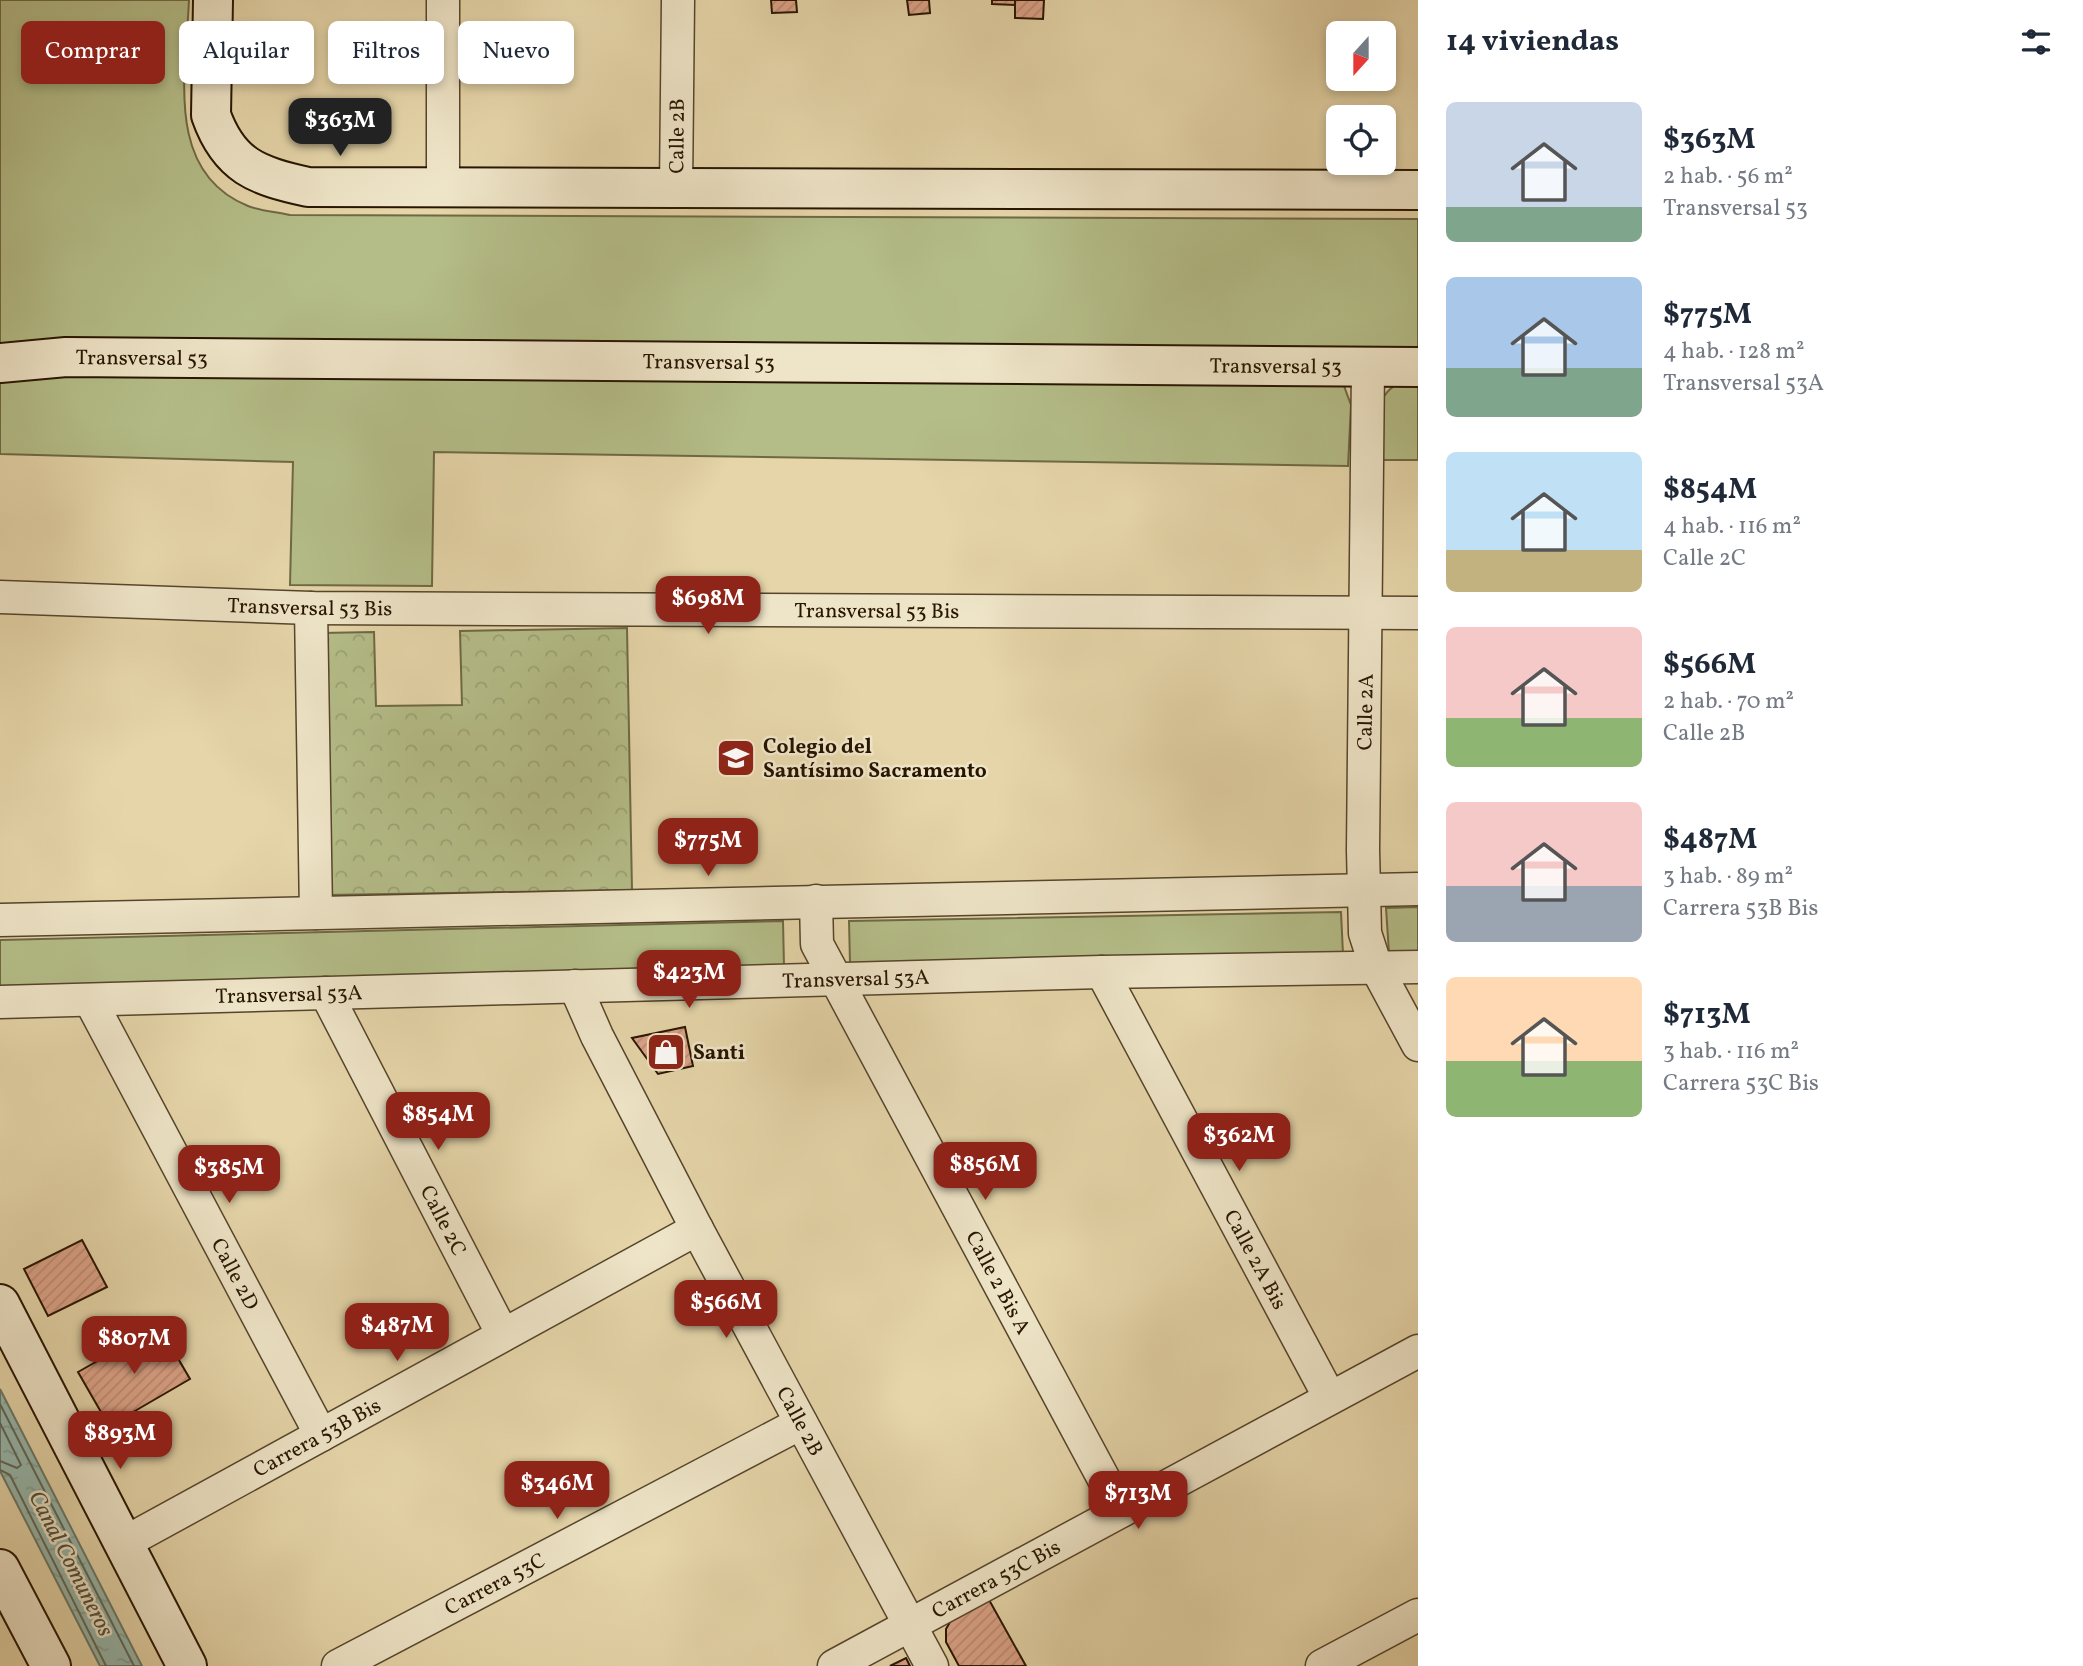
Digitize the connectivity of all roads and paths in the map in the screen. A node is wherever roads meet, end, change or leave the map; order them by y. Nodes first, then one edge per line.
1 (213, 0) edge
2 (443, 0) edge
3 (678, 0) edge
4 (676, 188) junction
5 (443, 189) junction
6 (1418, 190) edge
7 (0, 363) edge
8 (1368, 367) junction
9 (1418, 367) edge
10 (0, 597) edge
11 (311, 608) junction
12 (1366, 613) junction
13 (1418, 613) edge
14 (1418, 889) edge
15 (1363, 890) junction
16 (816, 901) junction
17 (316, 913) junction
18 (0, 920) edge
19 (1376, 967) junction
20 (1418, 967) edge
21 (1102, 972) junction
22 (836, 979) junction
23 (575, 986) junction
24 (326, 993) junction
25 (90, 1000) junction
26 (0, 1002) edge
27 (1418, 1045) edge
28 (696, 1229) junction
29 (0, 1304) edge
30 (503, 1335) junction
31 (1418, 1351) edge
32 (1330, 1398) junction
33 (801, 1423) junction
34 (321, 1435) junction
35 (1121, 1511) junction
36 (124, 1543) junction
37 (0, 1569) edge
38 (1418, 1615) edge
39 (910, 1625) junction
40 (51, 1666) edge
41 (187, 1666) edge
42 (338, 1666) edge
43 (834, 1666) edge
44 (932, 1666) edge
45 (1322, 1666) edge

1 - 5 street
2 - 5 street
3 - 4 street, Calle 2B
4 - 5 street
4 - 6 street
7 - 8 street, Transversal 53
8 - 9 street, Transversal 53
8 - 12 street, Calle 2A
10 - 11 street, Transversal 53 Bis
11 - 12 street, Transversal 53 Bis
11 - 17 street
12 - 13 street, Transversal 53 Bis
12 - 15 street, Calle 2A
14 - 15 street
15 - 16 street
15 - 19 street, Calle 2A
16 - 17 street
16 - 22 street, Calle 2 Bis A
17 - 18 street
19 - 20 street, Transversal 53A
19 - 21 street, Transversal 53A
19 - 27 street, Calle 2A
21 - 22 street, Transversal 53A
21 - 32 street, Calle 2A Bis
22 - 23 street, Transversal 53A
22 - 35 street, Calle 2 Bis A
23 - 24 street, Transversal 53A
23 - 28 street, Calle 2B
24 - 25 street, Transversal 53A
24 - 30 street, Calle 2C
25 - 26 street, Transversal 53A
25 - 34 street, Calle 2D
28 - 30 street, Carrera 53B Bis
28 - 33 street, Calle 2B
29 - 36 street
30 - 34 street, Carrera 53B Bis
31 - 32 street, Carrera 53C Bis
32 - 35 street, Carrera 53C Bis
33 - 39 street, Calle 2B
33 - 42 street, Carrera 53C
34 - 36 street, Carrera 53B Bis
35 - 39 street, Carrera 53C Bis
36 - 41 street
37 - 40 street
38 - 45 street
39 - 43 street, Carrera 53C Bis
39 - 44 street, Calle 2B

